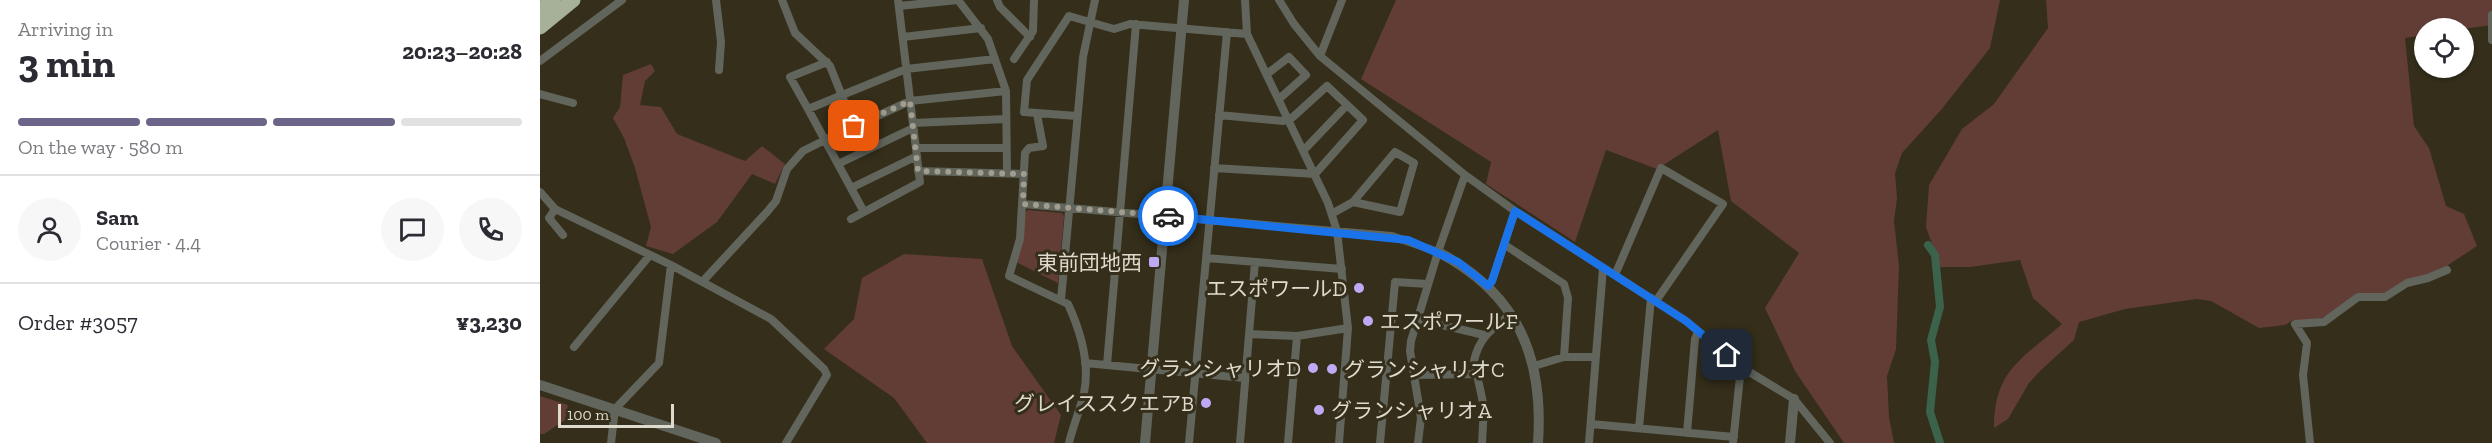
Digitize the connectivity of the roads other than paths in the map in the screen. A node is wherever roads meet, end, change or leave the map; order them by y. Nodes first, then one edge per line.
1 (553, 0) edge
2 (573, 0) edge
3 (622, 0) edge
4 (716, 0) edge
5 (782, 0) edge
6 (997, 0) edge
7 (1034, 0) edge
8 (1095, 0) edge
9 (1184, 0) edge
10 (1245, 0) edge
11 (1279, 0) edge
12 (1342, 0) edge
13 (899, 3) edge
14 (540, 10) edge
15 (2492, 15) edge
16 (1090, 22) junction
17 (1136, 24) junction
18 (540, 27) edge
19 (981, 28) junction
20 (1182, 28) junction
21 (1227, 32) junction
22 (1247, 34) junction
23 (903, 37) junction
24 (1030, 37) junction
25 (2492, 40) edge
26 (1320, 56) junction
27 (995, 59) junction
28 (1014, 59) dead end
29 (540, 61) edge
30 (827, 62) junction
31 (906, 69) junction
32 (719, 70) dead end
33 (1267, 74) junction
34 (1006, 91) junction
35 (540, 94) edge
36 (842, 95) junction
37 (1279, 99) junction
38 (910, 101) junction
39 (573, 103) dead end
40 (1347, 105) junction
41 (808, 109) junction
42 (1037, 114) junction
43 (1077, 116) junction
44 (1219, 116) junction
45 (1006, 119) junction
46 (1289, 119) junction
47 (854, 126) junction
48 (913, 126) junction
49 (825, 140) junction
50 (1006, 148) junction
51 (1304, 150) junction
52 (916, 152) junction
53 (838, 164) junction
54 (1214, 168) junction
55 (918, 171) junction
56 (1007, 172) junction
57 (1024, 174) junction
58 (1315, 174) junction
59 (1465, 175) junction
60 (851, 188) junction
61 (540, 192) edge
62 (1353, 202) junction
63 (1023, 204) junction
64 (1069, 208) junction
65 (555, 209) junction
66 (1515, 211) junction
67 (864, 212) junction
68 (1120, 212) junction
69 (1333, 213) junction
70 (1165, 216) junction
71 (851, 219) dead end
72 (1210, 220) junction
73 (1337, 231) junction
74 (563, 235) dead end
75 (1505, 245) junction
76 (1438, 252) junction
77 (650, 255) junction
78 (1206, 258) junction
79 (1255, 262) junction
80 (672, 265) junction
81 (1604, 268) junction
82 (1342, 269) junction
83 (2447, 270) dead end
84 (1614, 275) junction
85 (703, 281) junction
86 (1428, 284) junction
87 (1488, 286) junction
88 (1061, 300) junction
89 (1654, 300) junction
90 (1511, 314) junction
91 (1417, 319) junction
92 (1348, 328) junction
93 (1698, 332) junction
94 (1249, 334) junction
95 (1484, 335) junction
96 (1298, 336) junction
97 (574, 347) dead end
98 (1564, 357) junction
99 (1596, 357) junction
100 (1085, 363) junction
101 (1107, 365) junction
102 (1534, 366) junction
103 (1741, 367) junction
104 (1152, 369) junction
105 (1196, 373) junction
106 (1477, 374) junction
107 (1415, 375) junction
108 (1245, 378) junction
109 (540, 386) edge
110 (1794, 399) junction
111 (615, 409) junction
112 (1591, 424) junction
113 (1639, 428) junction
114 (1687, 433) junction
115 (1733, 440) edge
116 (611, 443) edge
117 (716, 443) edge
118 (786, 443) edge
119 (1069, 443) edge
120 (1145, 443) edge
121 (1189, 443) edge
122 (1240, 443) edge
123 (1288, 443) edge
124 (1339, 443) edge
125 (1380, 443) edge
126 (1418, 443) edge
127 (1482, 443) edge
128 (1538, 443) edge
129 (1589, 443) edge
130 (1790, 443) edge
131 (1830, 443) edge
132 (2310, 443) edge

1 - 14 highway
2 - 18 highway
3 - 29 street
4 - 32 street
5 - 30 street
6 - 24 street
7 - 24 street
8 - 16 street
9 - 20 street
10 - 22 street
11 - 26 street
12 - 26 street
13 - 19 street
13 - 23 street
15 - 25 street
16 - 17 street
16 - 42 street
16 - 43 street
17 - 20 street
17 - 68 street
19 - 23 street
19 - 27 street
20 - 21 street
20 - 70 street
21 - 22 street
21 - 44 street
22 - 33 street
23 - 31 street
24 - 28 street
26 - 59 street
27 - 31 street
27 - 34 street
30 - 36 street
30 - 41 street
31 - 36 street
31 - 38 street
33 - 37 street
33 - 37 street
34 - 38 street
34 - 45 street
35 - 39 street
36 - 41 street
36 - 47 street
37 - 46 street
38 - 47 street
38 - 48 street
40 - 46 street
40 - 51 street
40 - 58 street
41 - 49 street
42 - 43 street
42 - 57 street
43 - 64 street
44 - 46 street
44 - 54 street
45 - 48 street
45 - 50 street
46 - 51 street
47 - 49 street
48 - 52 street
48 - 53 street
49 - 53 street
49 - 85 street
50 - 52 street
50 - 56 street
51 - 58 street
52 - 55 street
52 - 60 street
53 - 60 street
54 - 58 street
54 - 72 street
55 - 56 street
55 - 67 street
56 - 57 street
57 - 63 street
58 - 69 street
59 - 66 street
59 - 76 street
60 - 67 street
61 - 65 street
62 - 62 street
62 - 69 street
63 - 64 street
63 - 88 street
64 - 68 street
64 - 88 street
65 - 74 street
65 - 77 street
66 - 75 street
66 - 81 street
67 - 71 street
68 - 70 street
68 - 101 street
69 - 73 street
70 - 72 street
70 - 104 street
72 - 73 street
72 - 78 street
73 - 76 street
73 - 82 street
75 - 87 street
75 - 98 street
76 - 86 street
76 - 87 street
77 - 80 street
77 - 97 street
78 - 79 street
78 - 105 street
79 - 82 street
79 - 94 street
80 - 85 street
80 - 111 street
81 - 84 street
81 - 99 street
82 - 92 street
83 - 132 street
84 - 89 street
84 - 89 street
85 - 118 street
86 - 91 street
86 - 125 street
87 - 90 street
88 - 100 street
89 - 93 street
89 - 113 street
90 - 95 street
90 - 102 street
91 - 95 street
91 - 107 street
92 - 96 street
92 - 124 street
93 - 103 street
93 - 114 street
94 - 96 street
94 - 108 street
95 - 106 street
96 - 123 street
98 - 99 street
98 - 102 street
99 - 112 street
100 - 101 street
100 - 119 street
101 - 104 street
102 - 128 street
103 - 110 street
103 - 115 street
104 - 105 street
104 - 120 street
105 - 108 street
105 - 121 street
106 - 107 street
106 - 127 street
107 - 126 street
108 - 122 street
109 - 111 street
110 - 130 street
110 - 131 street
111 - 116 street
111 - 117 street
112 - 113 street
112 - 129 street
113 - 114 street
114 - 115 street

